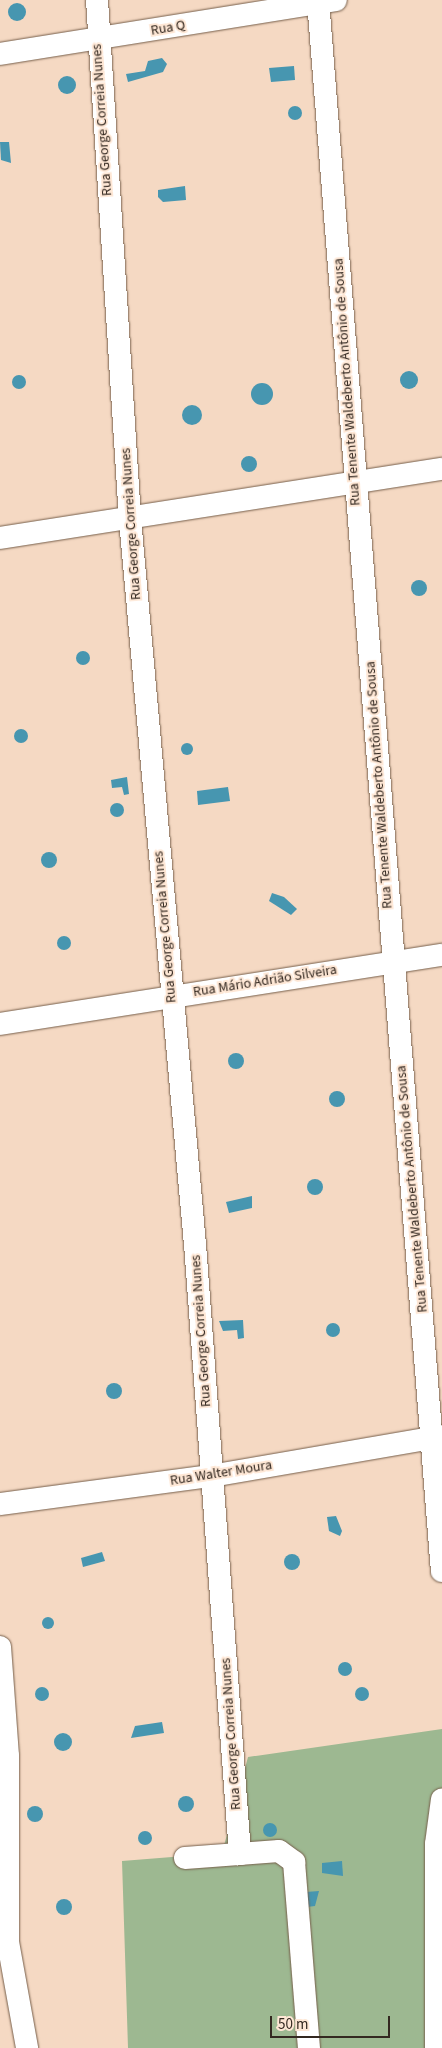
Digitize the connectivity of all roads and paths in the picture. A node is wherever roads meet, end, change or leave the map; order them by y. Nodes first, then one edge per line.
1 (97, 0) edge
2 (324, 1) edge
3 (96, 40) junction
4 (0, 54) edge
5 (442, 469) edge
6 (354, 482) junction
7 (130, 519) junction
8 (0, 538) edge
9 (442, 955) edge
10 (390, 961) junction
11 (171, 996) junction
12 (0, 1024) edge
13 (437, 1437) edge
14 (211, 1476) junction
15 (0, 1504) edge
16 (442, 1571) edge
17 (0, 1647) edge
18 (442, 1799) edge
19 (240, 1854) junction
20 (185, 1858) dead end
21 (27, 2048) edge
22 (309, 2048) edge
23 (436, 2048) edge

1 - 3 street, Rua George Correia Nunes
2 - 3 street, Rua Q
2 - 6 street, Rua Tenente Waldeberto Antônio de Sousa
3 - 4 street, Rua Q
3 - 7 street, Rua George Correia Nunes
5 - 6 street
6 - 7 street
6 - 10 street, Rua Tenente Waldeberto Antônio de Sousa
7 - 8 street
7 - 11 street, Rua George Correia Nunes
9 - 10 street, Rua Mário Adrião Silveira
10 - 11 street, Rua Mário Adrião Silveira
10 - 13 street, Rua Tenente Waldeberto Antônio de Sousa
11 - 12 street, Rua Mário Adrião Silveira
11 - 14 street, Rua George Correia Nunes
13 - 14 street, Rua Walter Moura
13 - 16 street, Rua Tenente Waldeberto Antônio de Sousa
14 - 15 street, Rua Walter Moura
14 - 19 street, Rua George Correia Nunes
17 - 21 street
18 - 23 street
19 - 20 street
19 - 22 street

